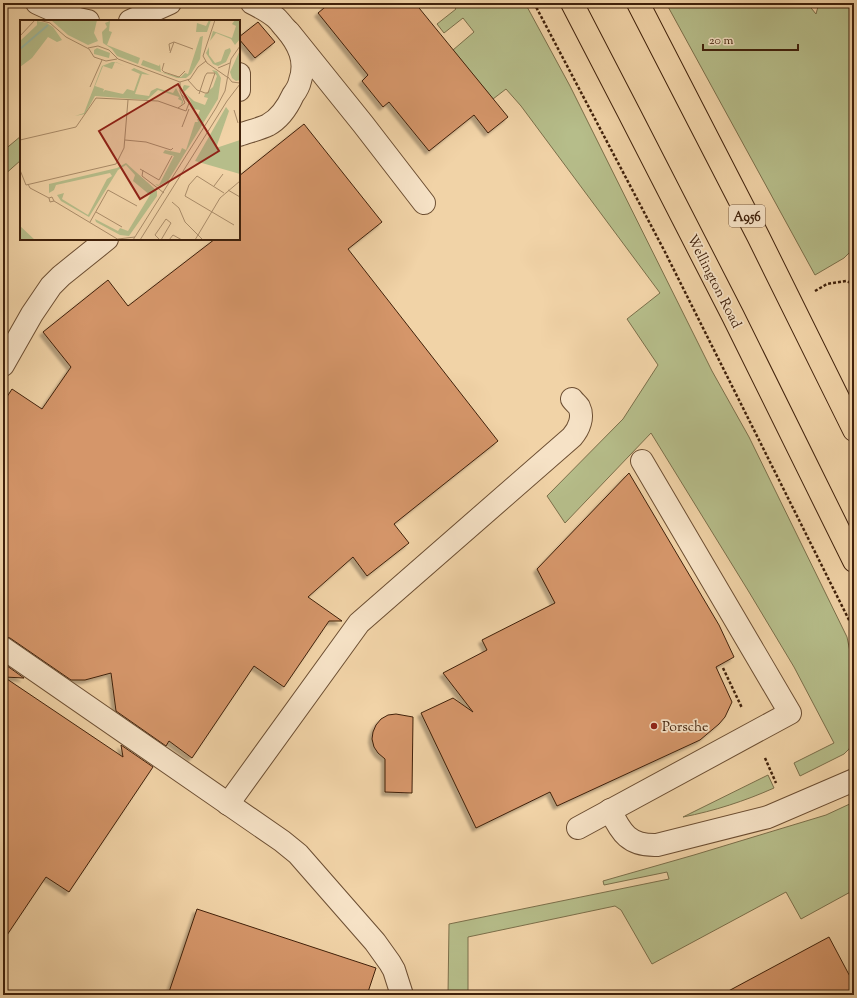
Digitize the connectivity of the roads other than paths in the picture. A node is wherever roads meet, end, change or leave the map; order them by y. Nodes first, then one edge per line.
1 (37, 3) edge
2 (170, 3) edge
3 (252, 3) edge
4 (572, 3) edge
5 (638, 3) edge
6 (77, 20) edge
7 (132, 20) edge
8 (289, 32) junction
9 (240, 135) edge
10 (424, 203) dead end
11 (106, 240) edge
12 (3, 365) edge
13 (572, 399) dead end
14 (854, 430) edge
15 (642, 461) dead end
16 (854, 561) edge
17 (3, 648) edge
18 (854, 780) edge
19 (228, 804) junction
20 (610, 810) junction
21 (578, 828) dead end
22 (402, 995) edge

1 - 6 lane
2 - 7 lane
3 - 8 lane
4 - 16 main road, Wellington Road
5 - 14 main road, A956
8 - 9 lane
8 - 10 lane
11 - 12 lane
13 - 19 lane
15 - 20 lane
17 - 19 lane
18 - 20 lane
19 - 22 lane
20 - 21 lane

